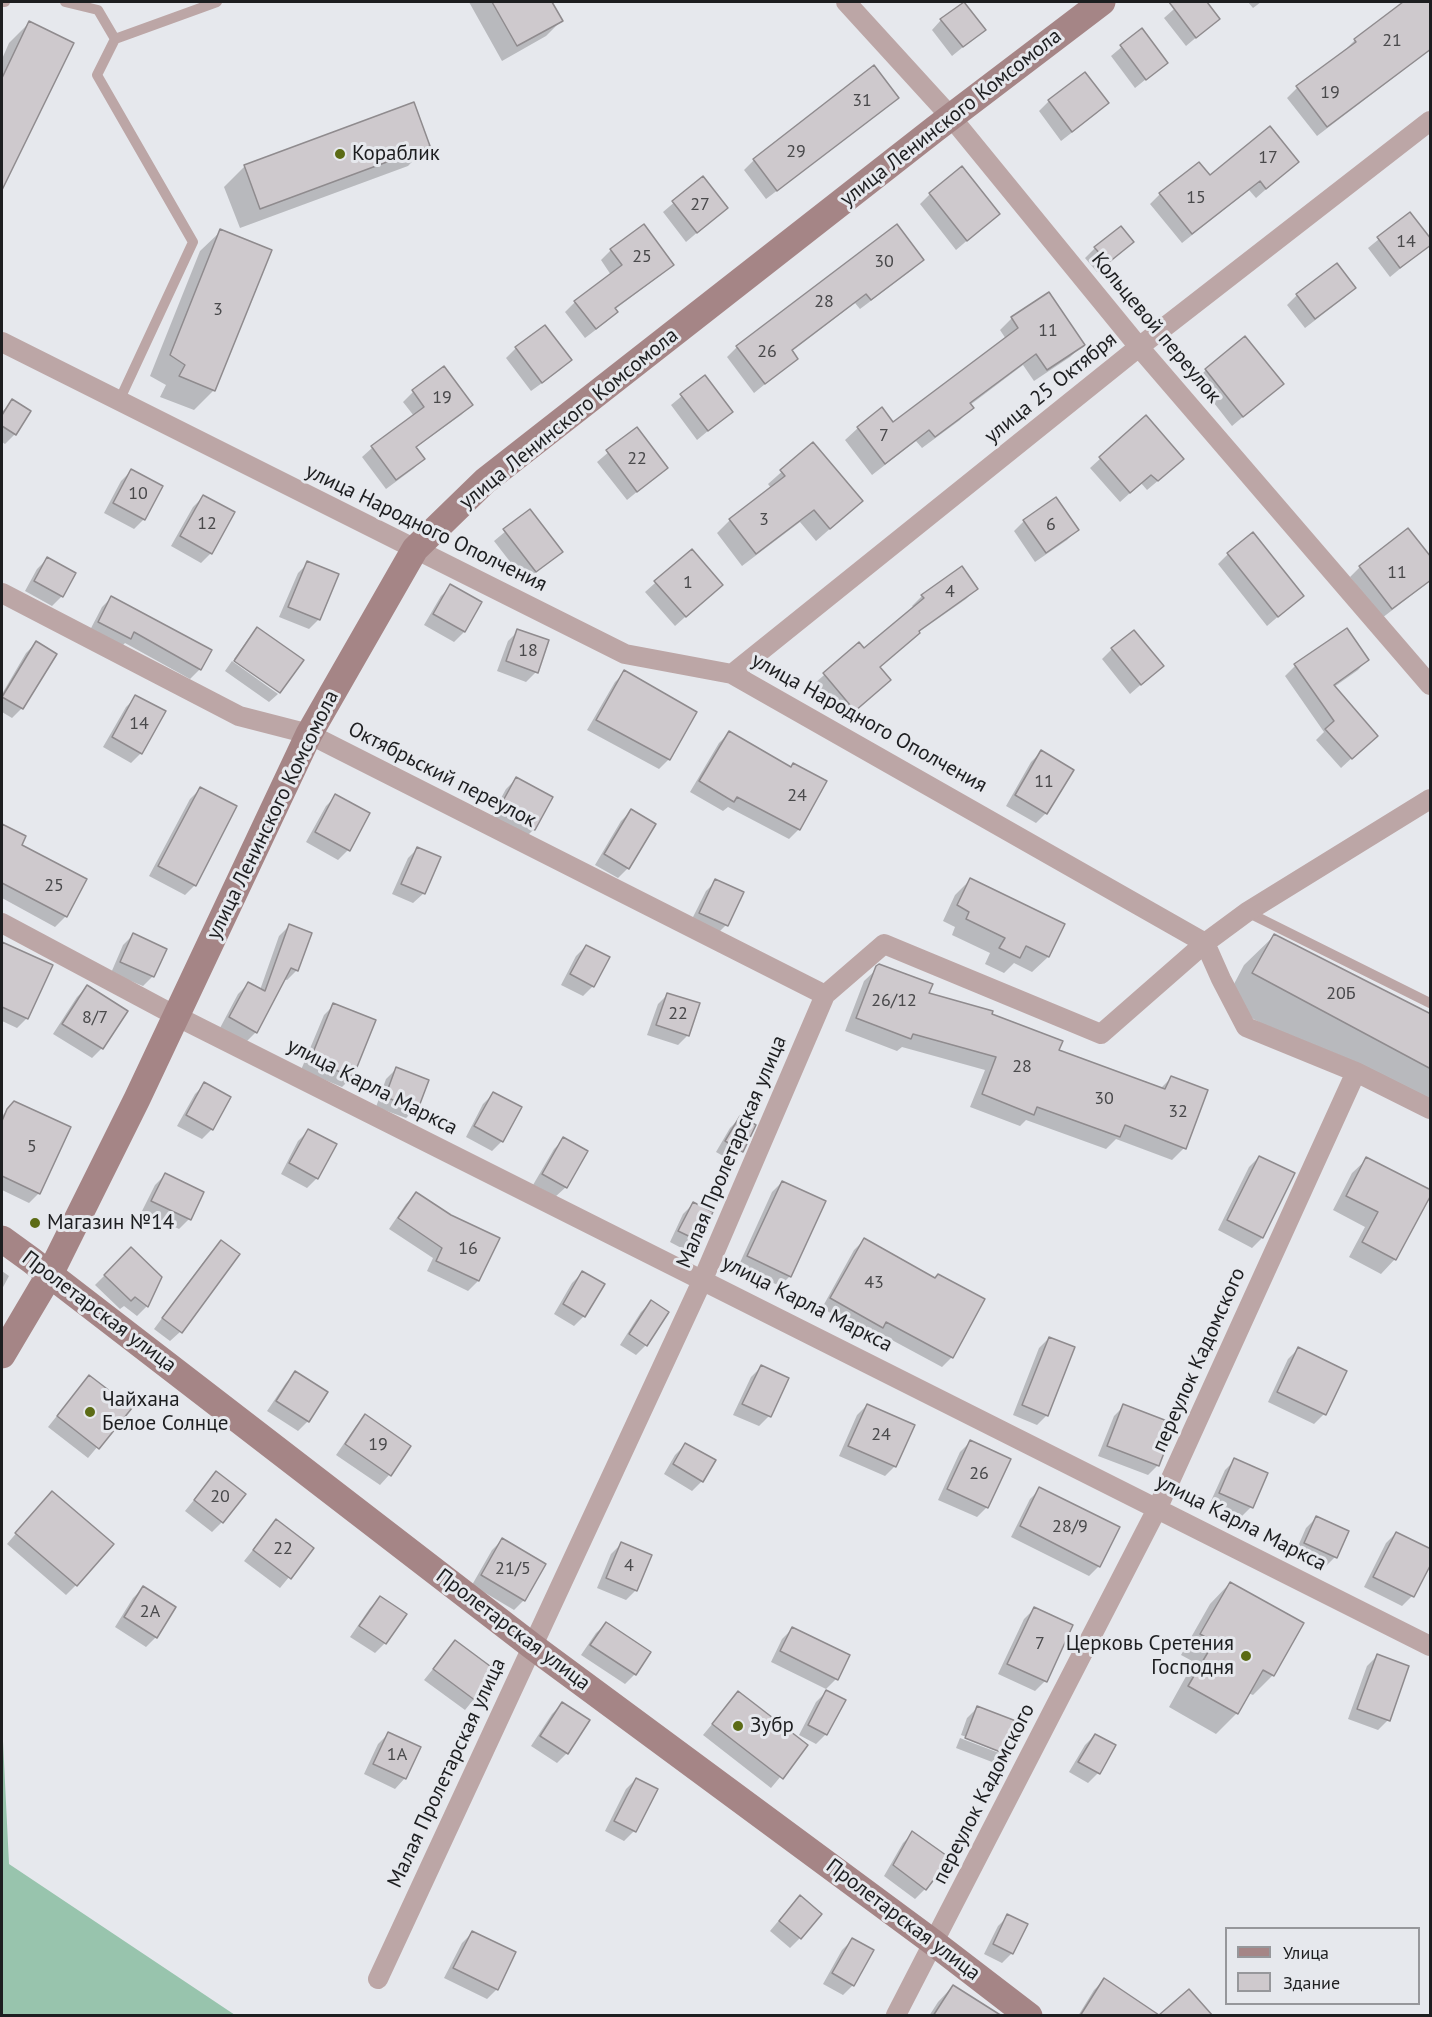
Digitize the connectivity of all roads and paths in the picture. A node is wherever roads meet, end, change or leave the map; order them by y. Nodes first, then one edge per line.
1 (65, 2) edge
2 (217, 2) edge
3 (846, 2) edge
4 (1102, 2) edge
5 (115, 39) junction
6 (951, 117) junction
7 (1431, 121) edge
8 (2, 342) edge
9 (1139, 347) junction
10 (119, 401) junction
11 (415, 549) junction
12 (2, 593) edge
13 (732, 674) junction
14 (1431, 685) edge
15 (309, 734) junction
16 (1430, 801) edge
17 (1246, 912) junction
18 (2, 923) edge
19 (1205, 943) junction
20 (825, 995) junction
21 (1431, 1003) edge
22 (177, 1016) junction
23 (1356, 1072) junction
24 (1431, 1109) edge
25 (2, 1239) edge
26 (50, 1274) junction
27 (703, 1279) junction
28 (2, 1355) edge
29 (1158, 1508) junction
30 (532, 1646) junction
31 (1431, 1646) edge
32 (934, 1943) junction
33 (378, 1979) dead end
34 (896, 2015) edge
35 (1029, 2016) edge

1 - 5 lane
2 - 5 lane
3 - 6 street, Кольцевой переулок
4 - 6 main road, улица Ленинского Комсомола
5 - 10 lane
6 - 9 street, Кольцевой переулок
6 - 11 main road, улица Ленинского Комсомола
7 - 9 street, улица 25 Октября
8 - 10 street, улица Народного Ополчения
9 - 13 street, улица 25 Октября
9 - 14 street, Кольцевой переулок
10 - 11 street, улица Народного Ополчения
11 - 13 street, улица Народного Ополчения
11 - 15 main road, улица Ленинского Комсомола
12 - 15 street, Октябрьский переулок
13 - 19 street, улица Народного Ополчения
15 - 20 street, Октябрьский переулок
15 - 22 main road, улица Ленинского Комсомола
16 - 17 street, Малая Пролетарская улица
17 - 19 street, Малая Пролетарская улица
17 - 21 lane
18 - 22 street, улица Карла Маркса
19 - 20 street, Малая Пролетарская улица
19 - 23 street
20 - 27 street, Малая Пролетарская улица
22 - 26 main road, улица Ленинского Комсомола
22 - 27 street, улица Карла Маркса
23 - 24 street
23 - 29 street, переулок Кадомского
25 - 26 main road, Пролетарская улица
26 - 28 main road, улица Ленинского Комсомола
26 - 30 main road, Пролетарская улица
27 - 29 street, улица Карла Маркса
27 - 30 street, Малая Пролетарская улица
29 - 31 street, улица Карла Маркса
29 - 32 street, переулок Кадомского
30 - 32 main road, Пролетарская улица
30 - 33 street, Малая Пролетарская улица
32 - 34 street, переулок Кадомского
32 - 35 main road, Пролетарская улица

